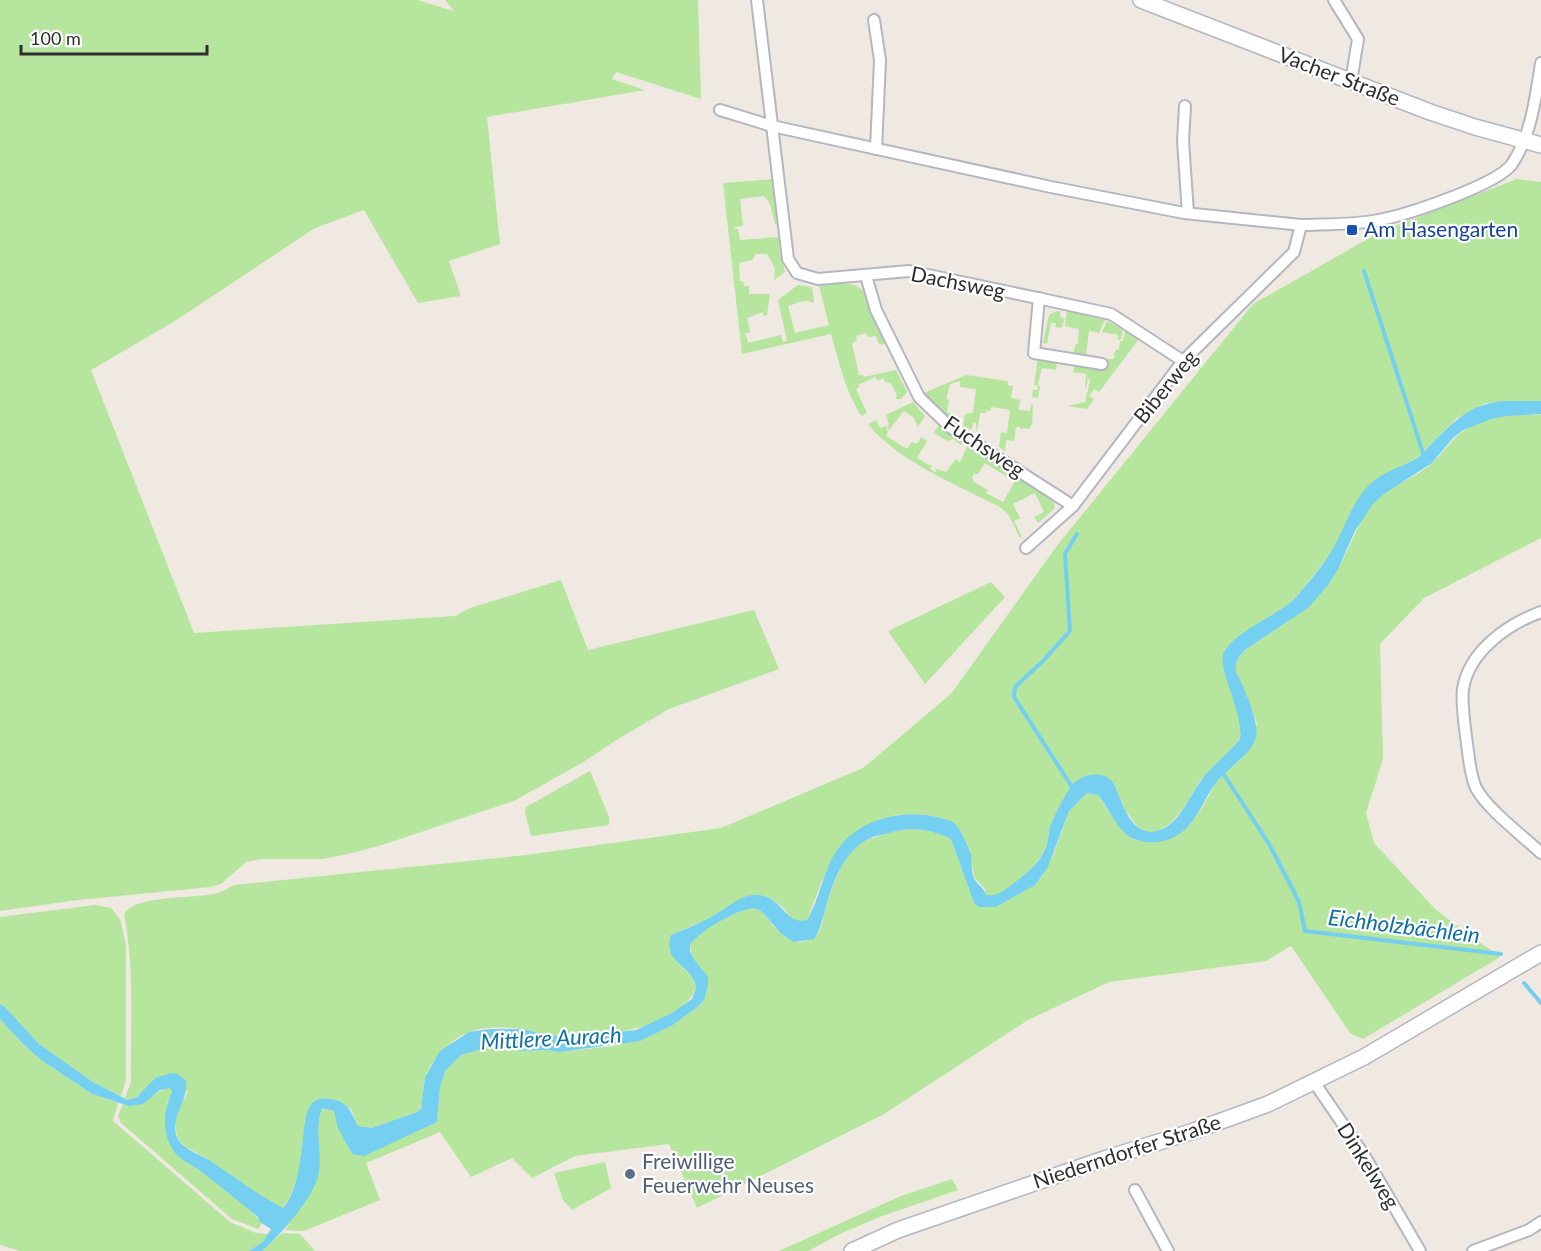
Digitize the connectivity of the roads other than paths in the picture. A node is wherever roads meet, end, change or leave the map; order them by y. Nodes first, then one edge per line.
1 (756, 0) edge
2 (1141, 0) edge
3 (1334, 0) edge
4 (874, 20) dead end
5 (1541, 63) edge
6 (1351, 82) junction
7 (1539, 82) edge
8 (1185, 106) dead end
9 (720, 110) dead end
10 (772, 126) junction
11 (1525, 141) junction
12 (1541, 145) edge
13 (876, 149) junction
14 (1188, 213) junction
15 (1301, 225) junction
16 (866, 276) junction
17 (1039, 298) junction
18 (1183, 361) junction
19 (1102, 364) dead end
20 (1073, 506) junction
21 (1026, 548) dead end
22 (1541, 612) edge
23 (1541, 852) edge
24 (1541, 953) edge
25 (1314, 1082) junction
26 (1135, 1190) dead end
27 (1541, 1222) edge
28 (852, 1251) edge
29 (1168, 1251) edge
30 (1420, 1251) edge
31 (1473, 1251) edge

1 - 10 street
2 - 6 main road, Vacher Straße
3 - 6 street
4 - 13 street
5 - 7 street
6 - 11 main road, Vacher Straße
7 - 11 street
8 - 14 street
9 - 10 street
10 - 13 street
10 - 16 street, Dachsweg
11 - 12 main road, Vacher Straße
11 - 15 street
13 - 14 street
14 - 15 street
15 - 18 street, Biberweg
16 - 17 street, Dachsweg
16 - 20 street, Fuchsweg
17 - 18 street, Dachsweg
17 - 19 street
18 - 20 street, Biberweg
20 - 21 street, Biberweg
22 - 23 street
24 - 25 main road, Niederndorfer Straße
25 - 28 main road, Niederndorfer Straße
25 - 30 street, Dinkelweg
26 - 29 street
27 - 31 street

